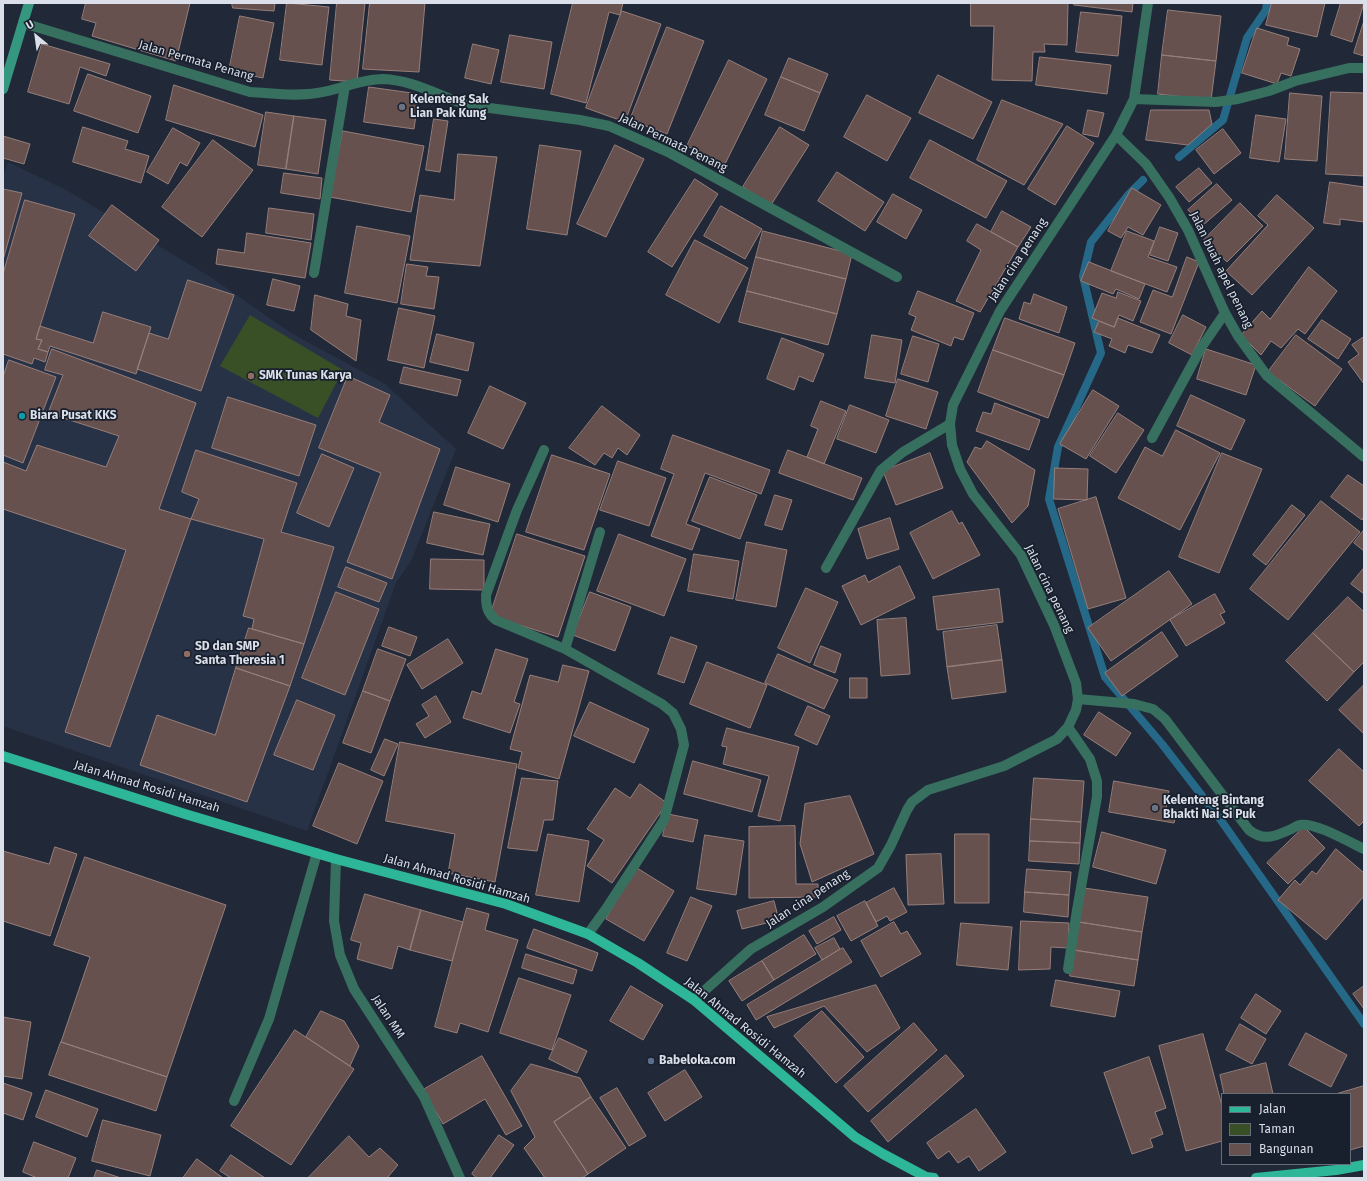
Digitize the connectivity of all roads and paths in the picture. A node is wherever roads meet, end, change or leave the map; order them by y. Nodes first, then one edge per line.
1 (29, 3) edge
2 (1148, 3) edge
3 (23, 23) junction
4 (1364, 68) edge
5 (4, 77) edge
6 (346, 86) junction
7 (3, 89) edge
8 (1134, 99) junction
9 (1116, 135) junction
10 (314, 272) dead end
11 (897, 277) dead end
12 (1225, 312) junction
13 (950, 424) junction
14 (1152, 438) dead end
15 (544, 450) dead end
16 (1364, 457) edge
17 (600, 532) dead end
18 (826, 568) dead end
19 (565, 649) junction
20 (1078, 698) junction
21 (1068, 727) junction
22 (3, 756) edge
23 (1364, 849) edge
24 (317, 853) junction
25 (336, 859) junction
26 (588, 934) junction
27 (1068, 970) dead end
28 (694, 1000) junction
29 (234, 1101) dead end
30 (1364, 1165) edge
31 (460, 1178) edge
32 (934, 1178) edge
33 (1256, 1178) edge

1 - 3 main road
2 - 8 street, Jalan cina penang
3 - 5 main road
3 - 6 street, Jalan Permata Penang
4 - 8 street
5 - 7 main road
6 - 10 street
6 - 11 street, Jalan Permata Penang
8 - 9 street, Jalan cina penang
9 - 12 street, Jalan buah apel penang
9 - 13 street, Jalan cina penang
12 - 14 street
12 - 16 street, Jalan buah apel penang
13 - 18 street
13 - 20 street, Jalan cina penang
15 - 19 street
17 - 19 street
19 - 26 street
20 - 21 street, Jalan cina penang
20 - 23 street
21 - 27 street
21 - 28 street, Jalan cina penang
22 - 24 main road, Jalan Ahmad Rosidi Hamzah
24 - 25 main road, Jalan Ahmad Rosidi Hamzah
24 - 29 street
25 - 26 main road, Jalan Ahmad Rosidi Hamzah
25 - 31 street, Jalan MM
26 - 28 main road, Jalan Ahmad Rosidi Hamzah
28 - 32 main road, Jalan Ahmad Rosidi Hamzah
30 - 33 main road

